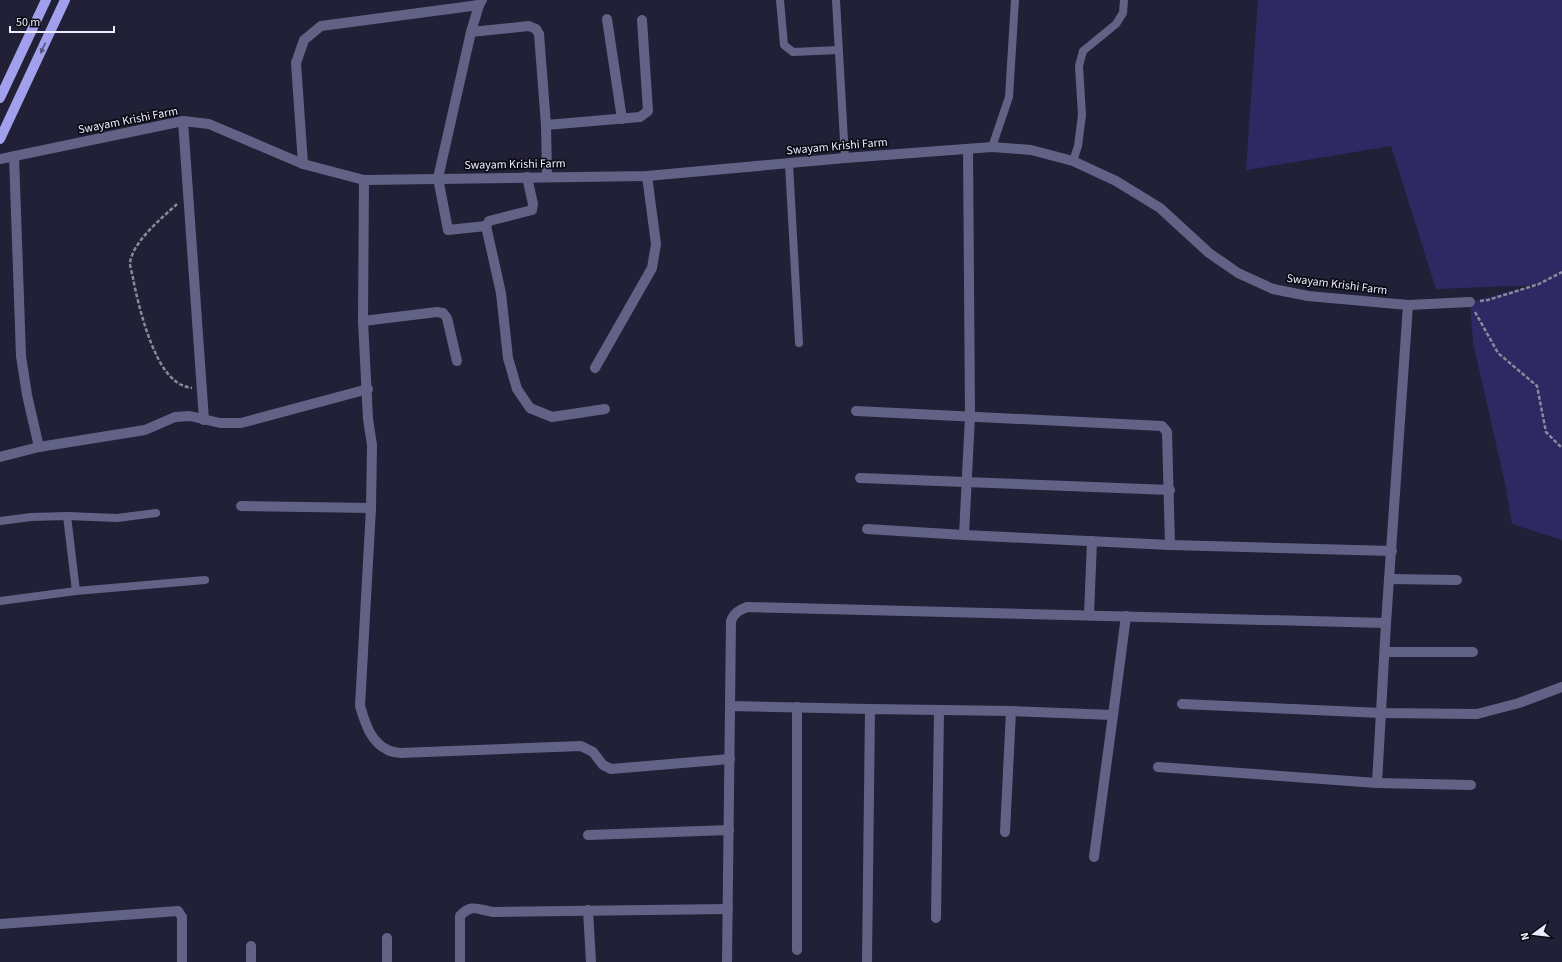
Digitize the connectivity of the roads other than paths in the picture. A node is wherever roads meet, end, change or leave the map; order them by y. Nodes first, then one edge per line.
1 (46, 0) edge
2 (65, 0) edge
3 (780, 0) edge
4 (836, 0) edge
5 (1015, 0) edge
6 (1124, 0) edge
7 (480, 2) edge
8 (607, 19) dead end
9 (642, 20) dead end
10 (471, 32) junction
11 (838, 50) junction
12 (0, 98) edge
13 (622, 119) junction
14 (183, 121) junction
15 (546, 125) junction
16 (0, 140) edge
17 (992, 147) junction
18 (968, 149) junction
19 (14, 156) junction
20 (845, 158) junction
21 (0, 159) edge
22 (1073, 162) junction
23 (303, 164) junction
24 (789, 164) junction
25 (547, 176) junction
26 (647, 176) junction
27 (527, 177) junction
28 (438, 178) junction
29 (364, 180) junction
30 (486, 226) junction
31 (1470, 302) road end
32 (1408, 305) junction
33 (363, 322) junction
34 (799, 343) dead end
35 (457, 361) dead end
36 (595, 368) dead end
37 (368, 389) junction
38 (605, 409) dead end
39 (856, 411) dead end
40 (970, 416) junction
41 (204, 420) junction
42 (39, 447) junction
43 (0, 457) edge
44 (860, 478) dead end
45 (968, 482) junction
46 (1170, 490) junction
47 (241, 506) dead end
48 (371, 508) junction
49 (156, 513) dead end
50 (67, 516) junction
51 (0, 521) edge
52 (866, 529) dead end
53 (964, 535) junction
54 (1092, 541) junction
55 (1170, 545) junction
56 (1392, 551) junction
57 (1389, 579) junction
58 (205, 580) dead end
59 (1457, 580) dead end
60 (76, 591) junction
61 (0, 601) edge
62 (1089, 615) junction
63 (1126, 616) junction
64 (1386, 623) junction
65 (1385, 652) junction
66 (1473, 652) dead end
67 (1562, 687) edge
68 (1182, 704) dead end
69 (731, 706) junction
70 (797, 707) junction
71 (870, 709) junction
72 (939, 710) junction
73 (1010, 711) junction
74 (1381, 713) junction
75 (1114, 715) junction
76 (730, 759) junction
77 (1158, 767) dead end
78 (1378, 783) junction
79 (1471, 785) dead end
80 (729, 830) junction
81 (1005, 832) dead end
82 (588, 835) dead end
83 (1094, 857) dead end
84 (728, 908) junction
85 (588, 910) junction
86 (936, 918) dead end
87 (0, 924) edge
88 (387, 938) dead end
89 (251, 946) dead end
90 (797, 950) dead end
91 (182, 962) edge
92 (251, 962) edge
93 (387, 962) edge
94 (460, 962) edge
95 (591, 962) edge
96 (727, 962) edge
97 (867, 962) edge

1 - 12 main road
2 -> 16 main road
3 - 11 lane
4 - 11 lane
5 - 17 lane
6 - 22 lane
7 - 10 street
7 - 23 street
8 - 13 street
9 - 13 street
10 - 15 street
10 - 28 street
11 - 20 lane
13 - 15 street
14 - 19 street, Swayam Krishi Farm
14 - 23 street, Swayam Krishi Farm
14 - 41 street
15 - 25 street
17 - 18 street, Swayam Krishi Farm
17 - 22 street, Swayam Krishi Farm
18 - 20 street, Swayam Krishi Farm
18 - 40 street
19 - 21 street, Swayam Krishi Farm
19 - 42 street
20 - 24 street, Swayam Krishi Farm
22 - 32 street, Swayam Krishi Farm
23 - 29 street, Swayam Krishi Farm
24 - 26 street, Swayam Krishi Farm
24 - 34 lane
25 - 26 street, Swayam Krishi Farm
25 - 27 street, Swayam Krishi Farm
26 - 36 street
27 - 28 street, Swayam Krishi Farm
27 - 30 street
28 - 29 street, Swayam Krishi Farm
28 - 30 street
29 - 33 street
30 - 38 street
31 - 32 street, Swayam Krishi Farm
32 - 56 street
33 - 35 street
33 - 37 street
37 - 41 street
37 - 48 street
39 - 40 street
40 - 45 street
40 - 46 street
41 - 42 street
42 - 43 street
44 - 45 street
45 - 46 street
45 - 53 street
46 - 55 street
47 - 48 street
48 - 76 street
49 - 50 lane
50 - 51 lane
50 - 60 lane
52 - 53 street
53 - 54 street
54 - 55 street
54 - 62 street
55 - 56 street
56 - 57 street
57 - 59 street
57 - 64 street
58 - 60 lane
60 - 61 lane
62 - 63 street
62 - 69 street
63 - 64 street
63 - 75 street
64 - 65 street
65 - 66 street
65 - 74 street
67 - 74 street
68 - 74 street
69 - 70 street
69 - 76 street
70 - 71 street
70 - 90 street
71 - 72 street
71 - 97 street
72 - 73 street
72 - 86 street
73 - 75 street
73 - 81 street
74 - 78 street
75 - 83 street
76 - 80 street
77 - 78 street
78 - 79 street
80 - 82 street
80 - 84 street
84 - 85 street
84 - 96 street
85 - 94 street
85 - 95 street
87 - 91 street
88 - 93 street
89 - 92 street

